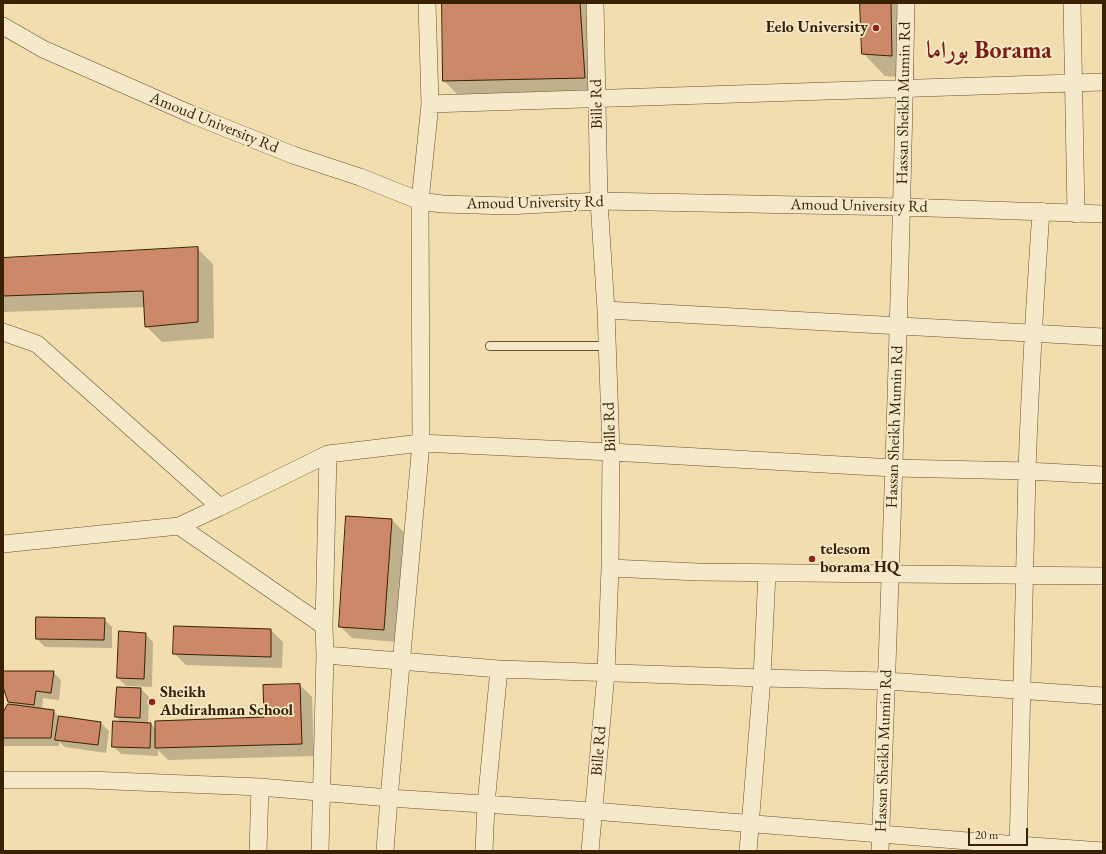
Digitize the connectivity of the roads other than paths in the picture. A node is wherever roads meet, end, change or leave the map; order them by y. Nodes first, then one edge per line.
1 (427, 3) edge
2 (594, 3) edge
3 (906, 3) edge
4 (1072, 3) edge
5 (3, 26) edge
6 (1103, 82) edge
7 (1074, 83) junction
8 (904, 88) junction
9 (597, 100) junction
10 (430, 104) junction
11 (420, 201) junction
12 (599, 201) junction
13 (902, 207) junction
14 (1041, 211) junction
15 (1076, 214) junction
16 (1103, 214) edge
17 (606, 310) junction
18 (898, 326) junction
19 (3, 332) edge
20 (1033, 333) junction
21 (1103, 337) edge
22 (490, 346) dead end
23 (607, 346) junction
24 (421, 443) junction
25 (611, 452) junction
26 (328, 454) junction
27 (894, 468) junction
28 (1027, 471) junction
29 (1103, 475) edge
30 (220, 507) junction
31 (179, 526) junction
32 (3, 544) edge
33 (610, 568) junction
34 (767, 573) junction
35 (890, 573) junction
36 (1024, 575) junction
37 (1103, 576) edge
38 (324, 626) junction
39 (325, 655) junction
40 (401, 661) junction
41 (500, 668) junction
42 (606, 672) junction
43 (762, 678) junction
44 (887, 681) junction
45 (1021, 690) junction
46 (1103, 696) edge
47 (3, 780) edge
48 (260, 787) junction
49 (321, 792) junction
50 (389, 798) junction
51 (486, 804) junction
52 (593, 811) junction
53 (750, 824) junction
54 (880, 834) junction
55 (1018, 848) edge
56 (258, 851) edge
57 (320, 851) edge
58 (385, 851) edge
59 (484, 851) edge
60 (590, 851) edge
61 (748, 851) edge
62 (880, 851) edge
63 (1103, 851) edge

1 - 10 street
2 - 9 street, Bille Rd
3 - 8 street, Hassan Sheikh Mumin Rd
4 - 7 street
5 - 11 street, Amoud University Rd
6 - 7 street
7 - 8 street
7 - 15 street
8 - 9 street
8 - 13 street, Hassan Sheikh Mumin Rd
9 - 10 street
9 - 12 street, Bille Rd
10 - 11 street
11 - 12 street, Amoud University Rd
11 - 24 street
12 - 13 street, Amoud University Rd
12 - 17 street, Bille Rd
13 - 14 street, Amoud University Rd
13 - 18 street, Hassan Sheikh Mumin Rd
14 - 15 street, Amoud University Rd
14 - 20 street
15 - 16 street, Amoud University Rd
17 - 18 street
17 - 23 street, Bille Rd
18 - 20 street
18 - 27 street, Hassan Sheikh Mumin Rd
19 - 30 street
20 - 21 street
20 - 28 street
22 - 23 lane
23 - 25 street, Bille Rd
24 - 25 street
24 - 26 street
24 - 40 street
25 - 27 street
25 - 33 street, Bille Rd
26 - 30 street
26 - 38 street
27 - 28 street
27 - 35 street, Hassan Sheikh Mumin Rd
28 - 29 street
28 - 36 street
30 - 31 street
31 - 32 street
31 - 38 street
33 - 34 street
33 - 42 street, Bille Rd
34 - 35 street
34 - 43 street
35 - 36 street
35 - 44 street, Hassan Sheikh Mumin Rd
36 - 37 street
36 - 45 street
38 - 39 street
39 - 40 street
39 - 49 street
40 - 41 street
40 - 50 street
41 - 42 street
41 - 51 street
42 - 43 street
42 - 52 street, Bille Rd
43 - 44 street
43 - 53 street
44 - 45 street
44 - 54 street, Hassan Sheikh Mumin Rd
45 - 46 street
45 - 55 street
47 - 48 street
48 - 49 street
48 - 56 street
49 - 50 street
49 - 57 street
50 - 51 street
50 - 58 street
51 - 52 street
51 - 59 street
52 - 53 street
52 - 60 street, Bille Rd
53 - 54 street
53 - 61 street
54 - 55 street
54 - 62 street, Hassan Sheikh Mumin Rd
55 - 63 street

